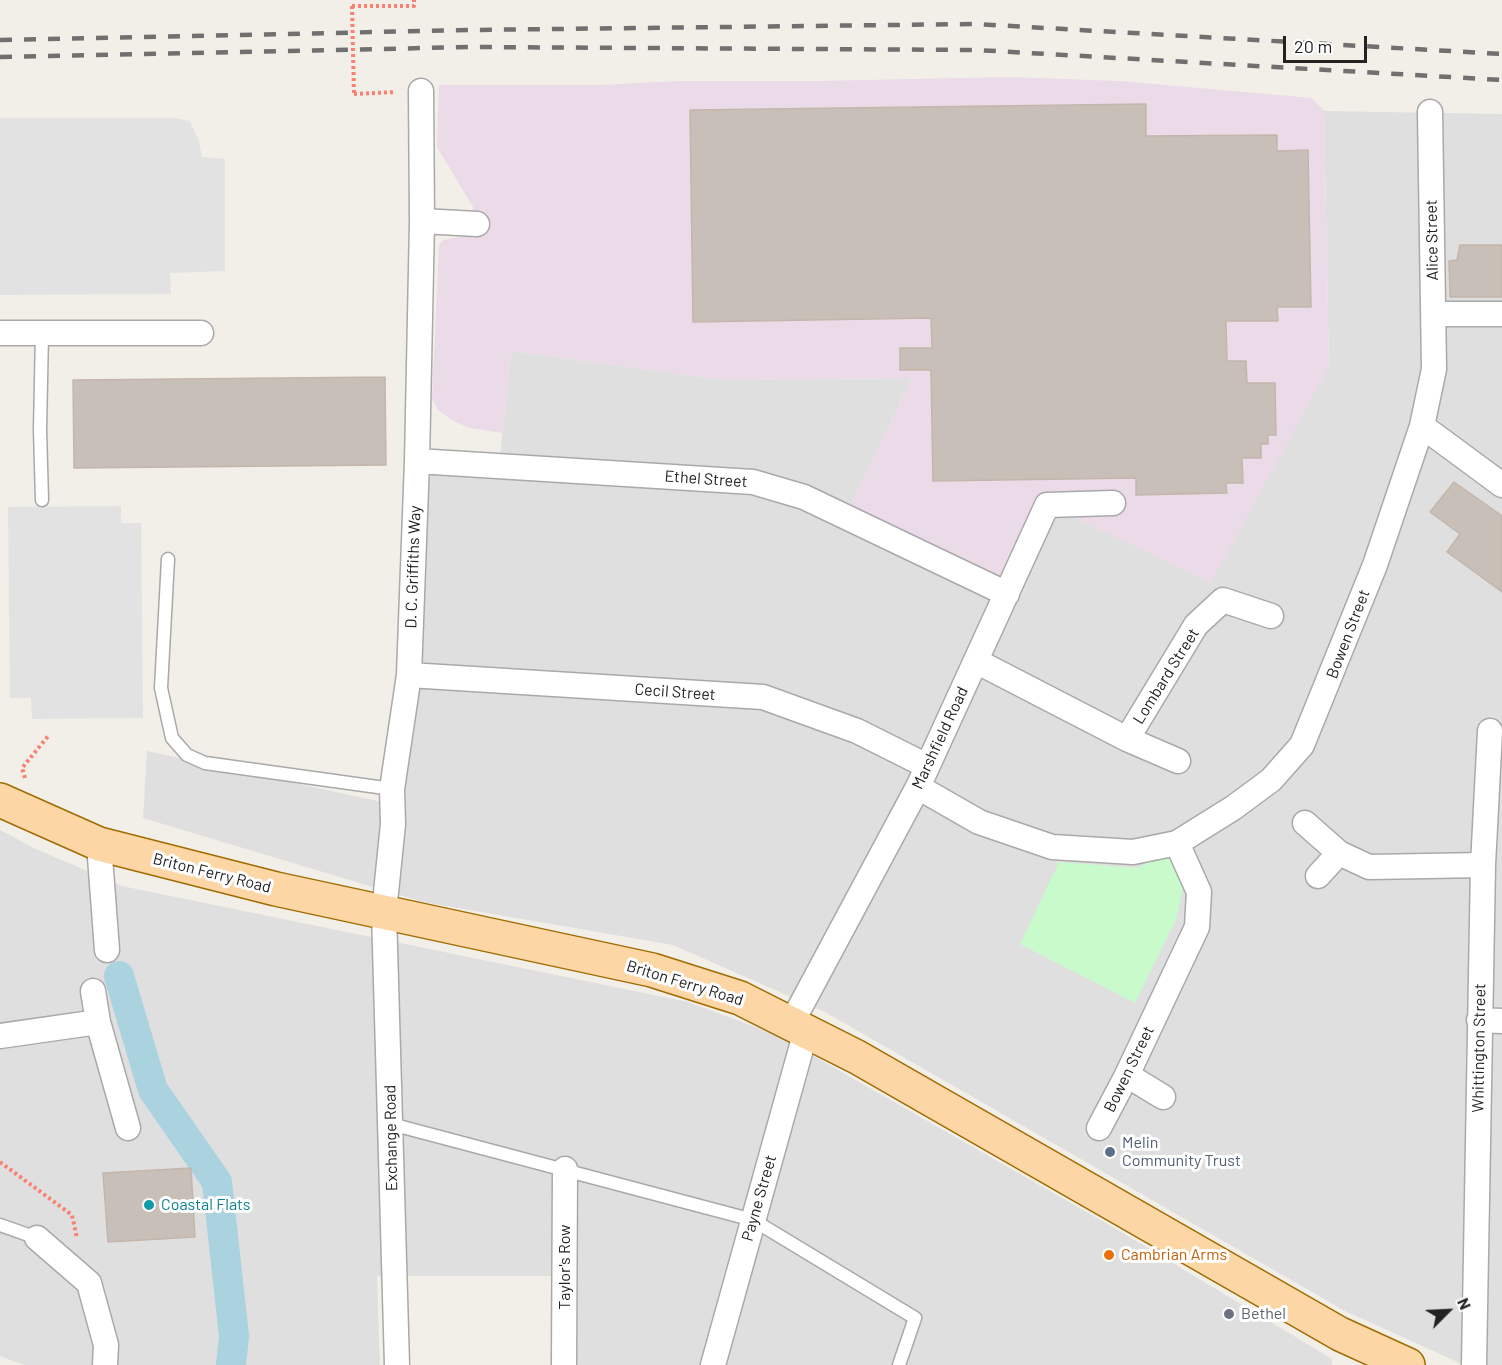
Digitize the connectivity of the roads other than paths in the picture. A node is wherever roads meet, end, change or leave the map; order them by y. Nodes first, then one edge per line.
1 (421, 91) road end
2 (1430, 112) dead end
3 (422, 221) junction
4 (477, 224) dead end
5 (1434, 314) junction
6 (1502, 314) edge
7 (0, 333) edge
8 (42, 333) junction
9 (201, 333) dead end
10 (1434, 369) joint
11 (1422, 426) junction
12 (417, 461) junction
13 (1502, 485) edge
14 (42, 500) dead end
15 (1113, 503) dead end
16 (168, 560) dead end
17 (1007, 594) junction
18 (1271, 616) dead end
19 (976, 661) junction
20 (409, 675) junction
21 (1490, 731) dead end
22 (1127, 739) junction
23 (1178, 761) dead end
24 (922, 777) junction
25 (392, 789) junction
26 (8, 804) edge
27 (1305, 823) dead end
28 (1177, 843) junction
29 (99, 844) junction
30 (1339, 853) junction
31 (1483, 866) junction
32 (1318, 876) dead end
33 (384, 912) junction
34 (107, 950) dead end
35 (93, 991) dead end
36 (1491, 1020) edge
37 (98, 1022) junction
38 (798, 1028) junction
39 (0, 1036) edge
40 (1127, 1075) junction
41 (1164, 1096) dead end
42 (391, 1124) junction
43 (128, 1128) dead end
44 (1099, 1128) dead end
45 (565, 1169) junction
46 (753, 1220) junction
47 (0, 1225) edge
48 (38, 1238) joint
49 (105, 1365) edge
50 (396, 1365) edge
51 (564, 1365) edge
52 (712, 1365) edge
53 (899, 1365) edge
54 (1408, 1365) edge
55 (1474, 1365) edge

1 - 3 street, D. C. Griffiths Way
2 - 5 street, Alice Street
3 - 4 street
3 - 12 street, D. C. Griffiths Way
5 - 6 street
5 - 10 street, Alice Street
7 - 8 street
8 - 9 street
8 - 14 lane
10 - 11 street, Bowen Street
11 - 13 street
11 - 28 street, Bowen Street
12 - 17 street, Ethel Street
12 - 20 street, D. C. Griffiths Way
15 - 17 street, Marshfield Road
16 - 25 lane
17 - 19 street, Marshfield Road
18 - 22 street, Lombard Street
19 - 22 street, Lombard Street
19 - 24 street, Marshfield Road
20 - 24 street, Cecil Street
20 - 25 street, D. C. Griffiths Way
21 - 31 street, Whittington Street
22 - 23 street, Lombard Street
24 - 28 street, Bowen Street
24 - 38 street, Marshfield Road
25 - 33 street, D. C. Griffiths Way
26 - 29 main road, Briton Ferry Road
27 - 30 street
28 - 40 street, Bowen Street
29 - 33 main road, Briton Ferry Road
29 - 34 street
30 - 31 street
30 - 32 street
31 - 36 street, Whittington Street
33 - 38 main road, Briton Ferry Road
33 - 42 street, Exchange Road
35 - 37 street
36 - 55 street, Whittington Street
37 - 39 street
37 - 43 street
38 - 46 street, Payne Street
38 - 54 main road, Briton Ferry Road
40 - 41 street
40 - 44 street, Bowen Street
42 - 45 lane
42 - 50 street, Exchange Road
45 - 46 lane
45 - 51 street, Taylor's Row
46 - 52 street, Payne Street
46 - 53 lane
47 - 48 lane
48 - 49 street

